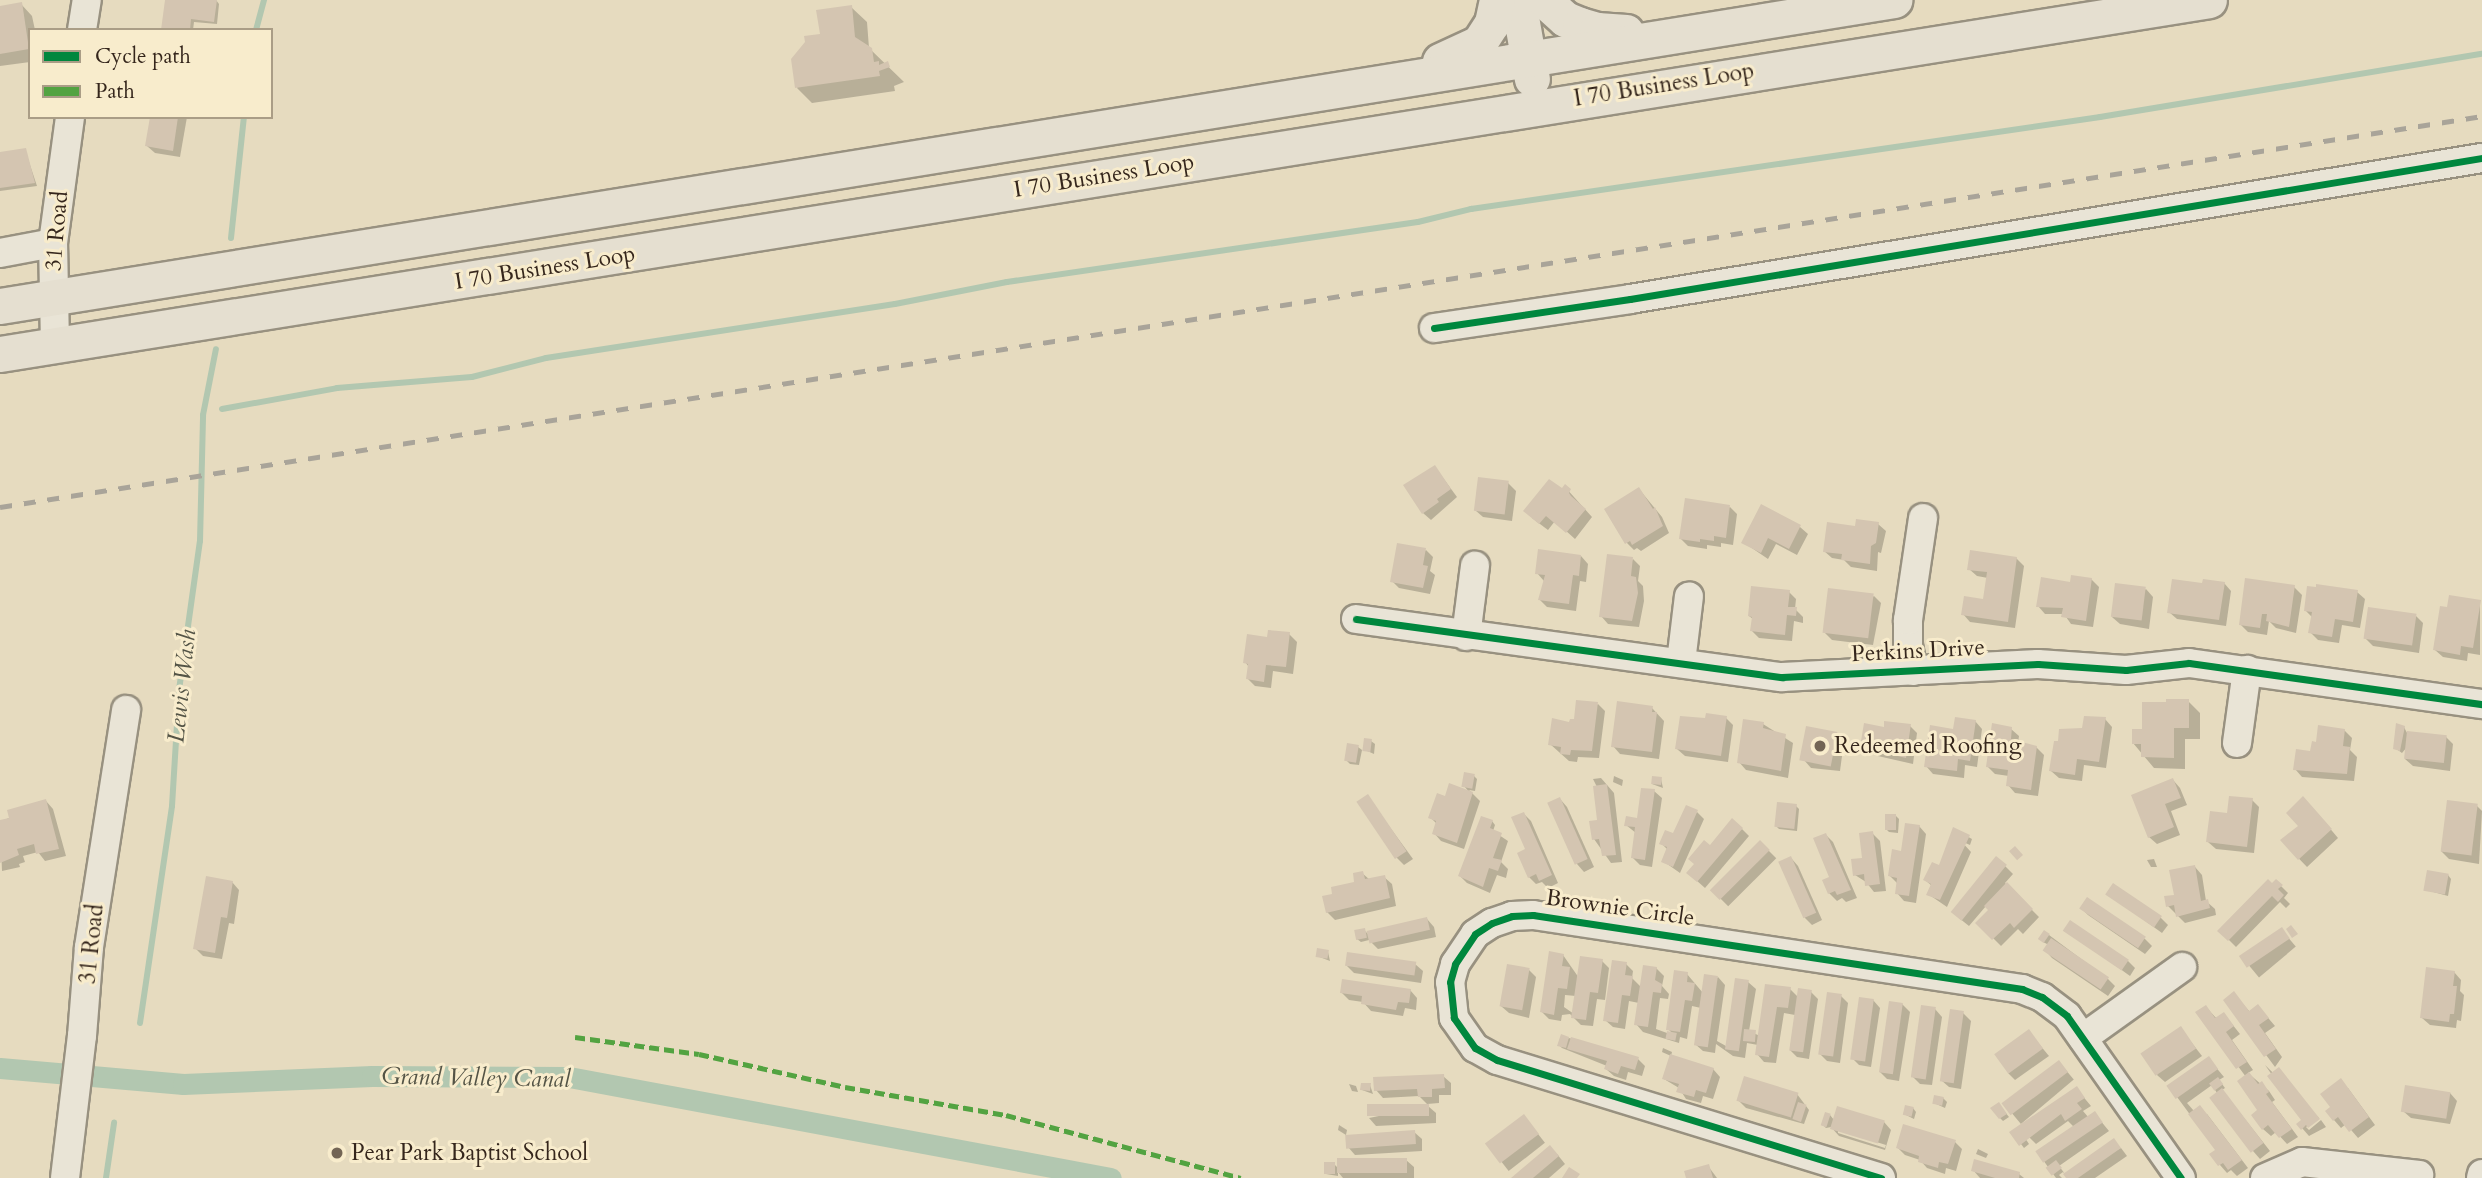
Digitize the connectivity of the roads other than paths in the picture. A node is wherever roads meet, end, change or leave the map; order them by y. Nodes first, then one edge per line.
1 (87, 0) edge
2 (1497, 0) edge
3 (1518, 0) edge
4 (1544, 0) edge
5 (1894, 0) edge
6 (2209, 0) edge
7 (1748, 23) junction
8 (82, 28) edge
9 (1528, 58) junction
10 (1320, 91) junction
11 (1537, 105) junction
12 (70, 119) edge
13 (2482, 158) edge
14 (53, 243) junction
15 (0, 253) edge
16 (53, 296) junction
17 (0, 306) edge
18 (1434, 328) dead end
19 (55, 345) junction
20 (0, 354) edge
21 (1923, 518) dead end
22 (1475, 566) dead end
23 (1689, 596) dead end
24 (1356, 619) dead end
25 (1466, 636) junction
26 (1681, 662) junction
27 (2247, 670) junction
28 (1913, 671) junction
29 (2482, 704) edge
30 (126, 710) dead end
31 (2237, 743) dead end
32 (2182, 967) dead end
33 (2083, 1038) junction
34 (2419, 1175) dead end
35 (65, 1178) edge
36 (1881, 1178) edge
37 (2181, 1178) edge
38 (2265, 1178) edge

1 - 8 street
2 - 10 main road
3 - 9 main road
4 - 7 main road
5 - 7 main road
6 - 11 main road, I 70 Business Loop
7 - 9 main road
9 - 10 main road
9 - 11 main road
10 - 16 main road
11 - 19 main road, I 70 Business Loop
12 - 14 street, 31 Road
13 - 18 street
14 - 15 street
14 - 16 street, 31 Road
16 - 17 main road
16 - 19 street, 31 Road
19 - 20 main road, I 70 Business Loop
21 - 28 street
22 - 25 street
23 - 26 street
24 - 25 street, Perkins Drive
25 - 26 street, Perkins Drive
26 - 28 street, Perkins Drive
27 - 28 street, Perkins Drive
27 - 29 street, Perkins Drive
27 - 31 street
30 - 35 street, 31 Road
32 - 33 street
33 - 36 street, Brownie Circle
33 - 37 street, Brownie Circle
34 - 38 street

